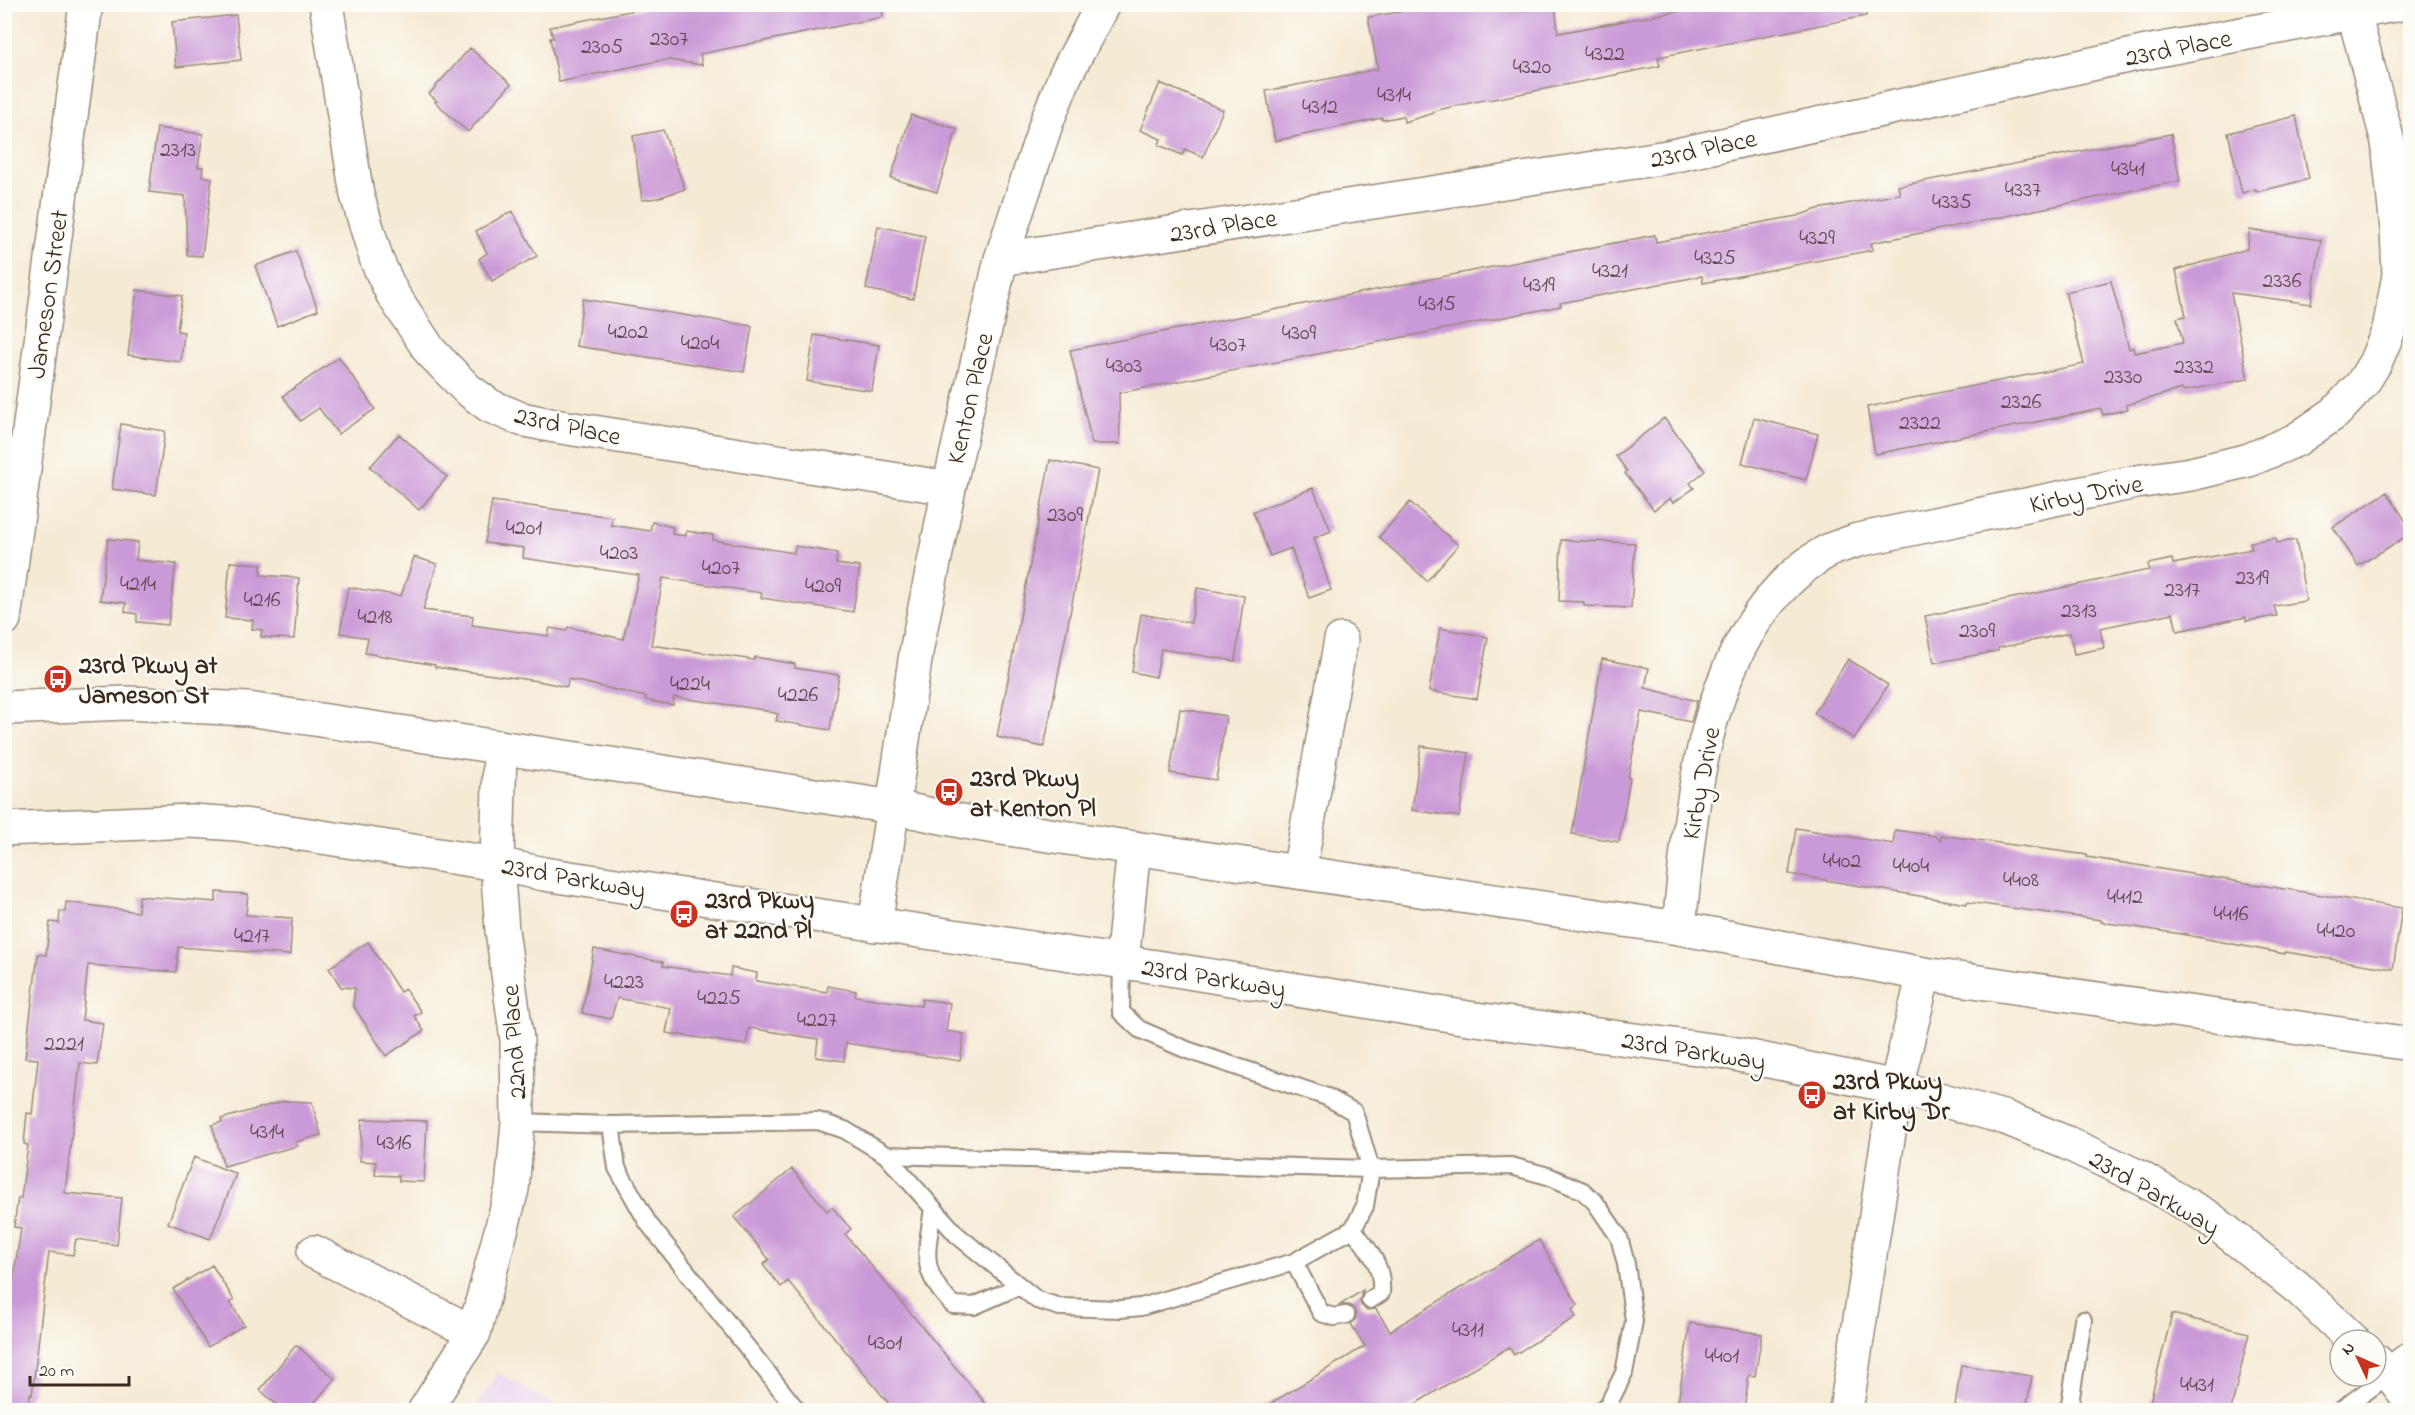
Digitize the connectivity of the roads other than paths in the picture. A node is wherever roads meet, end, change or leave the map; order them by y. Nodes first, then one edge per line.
1 (86, 4) edge
2 (1103, 4) edge
3 (2399, 4) edge
4 (331, 6) edge
5 (2354, 14) junction
6 (1001, 259) junction
7 (949, 488) junction
8 (4, 619) edge
9 (1341, 640) dead end
10 (4, 708) edge
11 (500, 747) junction
12 (893, 807) junction
13 (4, 829) edge
14 (1134, 848) junction
15 (497, 864) junction
16 (1299, 872) junction
17 (875, 925) junction
18 (1679, 928) junction
19 (1122, 962) junction
20 (1924, 974) junction
21 (2410, 1044) edge
22 (1896, 1087) junction
23 (518, 1122) junction
24 (611, 1125) junction
25 (886, 1155) junction
26 (1371, 1169) junction
27 (933, 1208) junction
28 (1353, 1229) junction
29 (314, 1252) dead end
30 (1294, 1262) junction
31 (1019, 1286) junction
32 (1370, 1300) dead end
33 (1346, 1315) dead end
34 (2083, 1320) dead end
35 (2341, 1328) edge
36 (474, 1333) junction
37 (2392, 1365) edge
38 (2410, 1400) edge
39 (425, 1410) edge
40 (797, 1410) edge
41 (1600, 1410) edge
42 (1846, 1410) edge
43 (2069, 1410) edge
44 (2341, 1410) edge

1 - 8 street, Jameson Street
2 - 6 street, Kenton Place
3 - 5 street, 23rd Place
4 - 7 street, 23rd Place
5 - 6 street, 23rd Place
5 - 18 street, Kirby Drive
6 - 7 street, Kenton Place
7 - 12 street, Kenton Place
9 - 16 street
10 - 11 street
11 - 12 street
11 - 15 street, 22nd Place
12 - 14 street
12 - 17 street, Kenton Place
13 - 15 street, 23rd Parkway
14 - 16 street
14 - 19 street
15 - 17 street, 23rd Parkway
15 - 23 street, 22nd Place
16 - 18 street
17 - 19 street, 23rd Parkway
18 - 20 street
19 - 22 street, 23rd Parkway
19 - 26 lane
20 - 21 street
20 - 22 street
22 - 35 street, 23rd Parkway
22 - 42 street
23 - 24 lane
23 - 36 street, 22nd Place
24 - 25 lane
24 - 40 lane
25 - 26 lane
25 - 27 lane
26 - 28 lane
26 - 41 lane
27 - 31 lane
27 - 31 lane
28 - 30 lane
28 - 32 lane
29 - 36 street
30 - 31 lane
30 - 33 lane
34 - 43 lane
36 - 39 street, 22nd Place
37 - 38 street
37 - 44 lane

